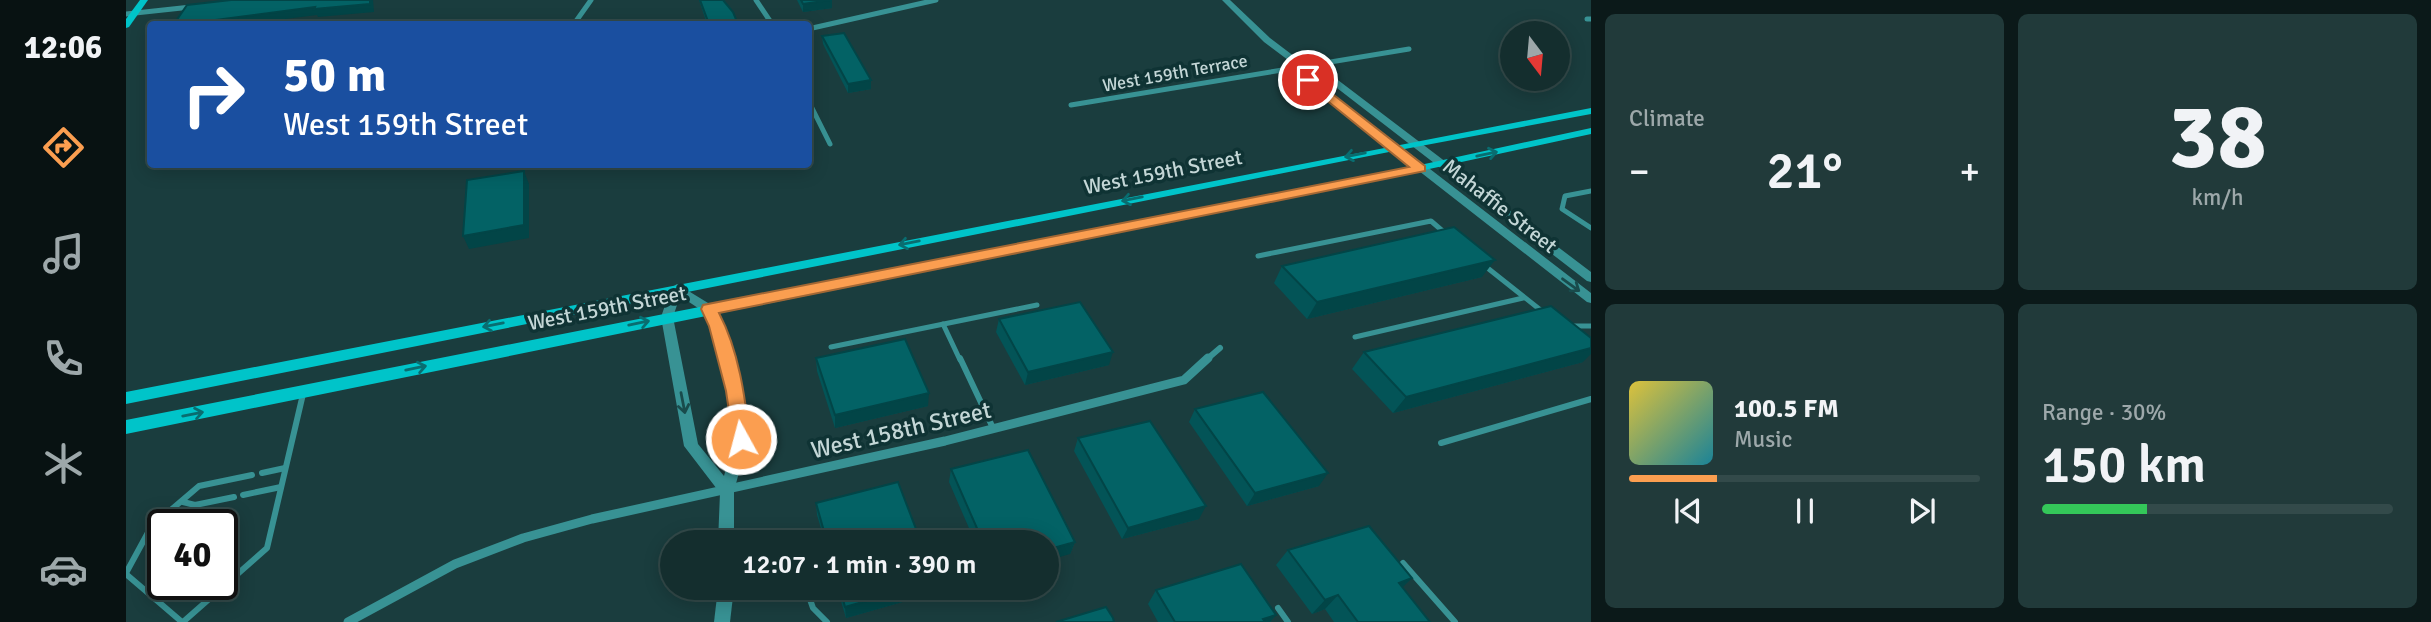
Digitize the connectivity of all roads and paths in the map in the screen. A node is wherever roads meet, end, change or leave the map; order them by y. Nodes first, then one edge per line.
1 (144, 0) edge
2 (592, 0) edge
3 (756, 0) edge
4 (936, 0) edge
5 (1226, 0) edge
6 (194, 7) edge
7 (130, 14) edge
8 (576, 21) edge
9 (770, 21) edge
10 (126, 25) edge
11 (812, 28) edge
12 (1409, 49) dead end
13 (1300, 65) junction
14 (1071, 105) dead end
15 (812, 108) edge
16 (1591, 111) edge
17 (1591, 131) edge
18 (830, 144) dead end
19 (1415, 144) junction
20 (1394, 148) junction
21 (1441, 164) junction
22 (1420, 169) junction
23 (1591, 191) edge
24 (1591, 229) edge
25 (1452, 238) edge
26 (1258, 256) dead end
27 (1482, 264) edge
28 (1591, 278) edge
29 (677, 288) junction
30 (1523, 298) junction
31 (1591, 299) edge
32 (1037, 305) dead end
33 (709, 309) junction
34 (1544, 314) edge
35 (667, 317) junction
36 (943, 324) junction
37 (1591, 326) edge
38 (1575, 334) edge
39 (1355, 337) dead end
40 (831, 347) dead end
41 (1220, 348) dead end
42 (303, 391) junction
43 (126, 398) edge
44 (1591, 399) edge
45 (126, 427) edge
46 (993, 428) junction
47 (1441, 443) dead end
48 (285, 468) junction
49 (262, 472) dead end
50 (252, 475) dead end
51 (281, 487) junction
52 (727, 491) junction
53 (243, 495) dead end
54 (234, 497) dead end
55 (183, 502) junction
56 (726, 530) edge
57 (1403, 563) edge
58 (126, 573) edge
59 (725, 600) edge
60 (810, 600) edge
61 (1278, 608) dead end
62 (182, 622) edge
63 (348, 622) edge
64 (722, 622) edge
65 (827, 622) edge
66 (1288, 622) edge
67 (1455, 622) edge

1 - 7 main road
2 - 8 street
3 - 9 street
4 - 11 street
5 - 13 street
6 - 7 street
7 - 10 main road
12 - 13 street, West 159th Terrace
13 - 14 street, West 159th Terrace
13 - 19 street, Mahaffie Street
13 - 20 street, Mahaffie Street
15 - 18 street
16 - 19 main road, West 159th Street
21 -> 17 main road, West 159th Street
19 - 20 main road, West 159th Street
19 - 21 street, Mahaffie Street
20 - 22 street, Mahaffie Street
20 -> 29 main road, West 159th Street
21 - 22 main road, West 159th Street
21 - 28 street, Mahaffie Street
22 -> 31 street, Mahaffie Street
22 - 33 main road, West 159th Street
23 - 24 lane
25 - 26 lane
27 - 30 lane
29 - 33 street
29 - 35 street
29 -> 43 main road, West 159th Street
30 - 34 lane
30 - 39 lane
32 - 36 lane
33 - 35 main road, West 159th Street
33 - 52 street
42 -> 35 main road, West 159th Street
35 -> 52 street
36 - 40 lane
36 - 46 lane
37 - 38 lane
41 - 46 street, West 158th Street
45 -> 42 main road, West 159th Street
42 - 48 lane
44 - 47 lane
46 - 52 street, West 158th Street
48 - 49 lane
48 - 51 lane
50 - 55 lane
51 - 53 lane
51 - 62 lane
52 - 56 street
52 - 63 street, West 158th Street
54 - 55 lane
55 - 58 lane
57 - 67 lane
58 - 62 lane
59 - 64 street
60 - 65 lane
61 - 66 lane

